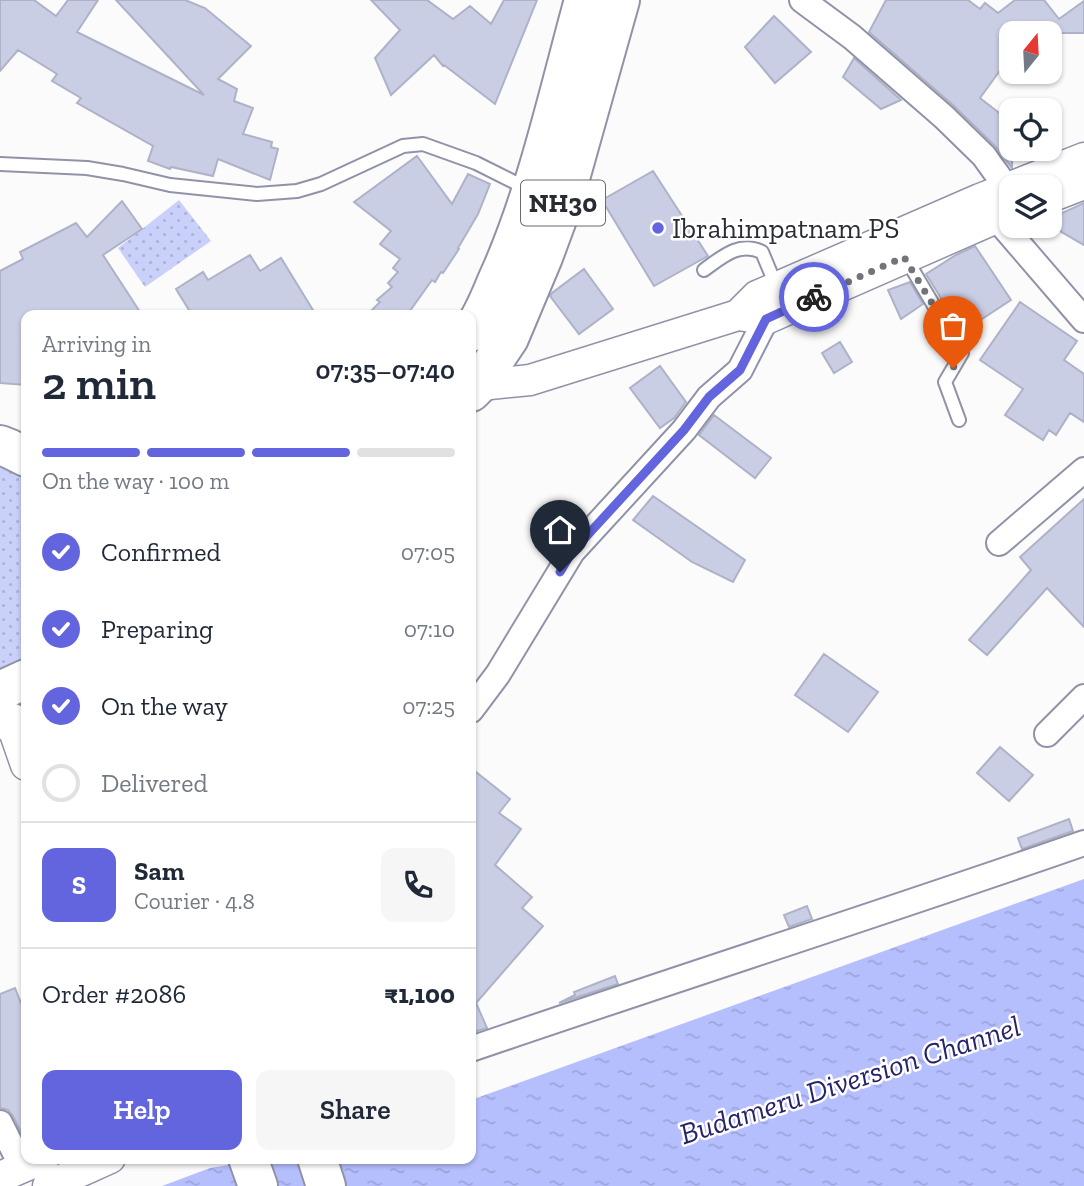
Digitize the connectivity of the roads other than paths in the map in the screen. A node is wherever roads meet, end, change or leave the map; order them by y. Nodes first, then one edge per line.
1 (584, 0) edge
2 (620, 0) edge
3 (802, 0) edge
4 (1084, 158) edge
5 (0, 164) edge
6 (1084, 184) edge
7 (524, 188) junction
8 (1062, 192) edge
9 (998, 204) edge
10 (904, 257) junction
11 (704, 270) dead end
12 (778, 288) junction
13 (752, 317) junction
14 (1084, 320) edge
15 (476, 326) edge
16 (476, 384) edge
17 (476, 388) edge
18 (959, 420) dead end
19 (0, 445) edge
20 (21, 454) edge
21 (1084, 470) edge
22 (999, 543) dead end
23 (21, 690) edge
24 (1084, 697) edge
25 (476, 703) edge
26 (9, 715) edge
27 (1047, 734) dead end
28 (21, 750) edge
29 (1084, 843) edge
30 (476, 1047) edge
31 (0, 1123) edge
32 (97, 1164) edge
33 (250, 1164) edge
34 (319, 1164) edge
35 (22, 1167) edge
36 (48, 1186) edge
37 (258, 1186) edge
38 (326, 1186) edge

1 - 7 highway, NH30
2 - 16 highway, NH30
3 - 9 street
4 - 9 street
5 - 7 lane
6 - 8 street
7 - 15 highway, NH30
9 - 10 street
9 - 12 street
9 - 14 street
10 - 13 street
10 - 18 lane
11 - 12 lane
12 - 13 street
13 - 17 street
13 - 25 street
19 - 20 highway
21 - 22 street
23 - 26 highway
24 - 27 street
26 - 28 street
29 - 30 street
31 - 35 street
32 - 36 street
33 - 37 highway
34 - 38 highway

